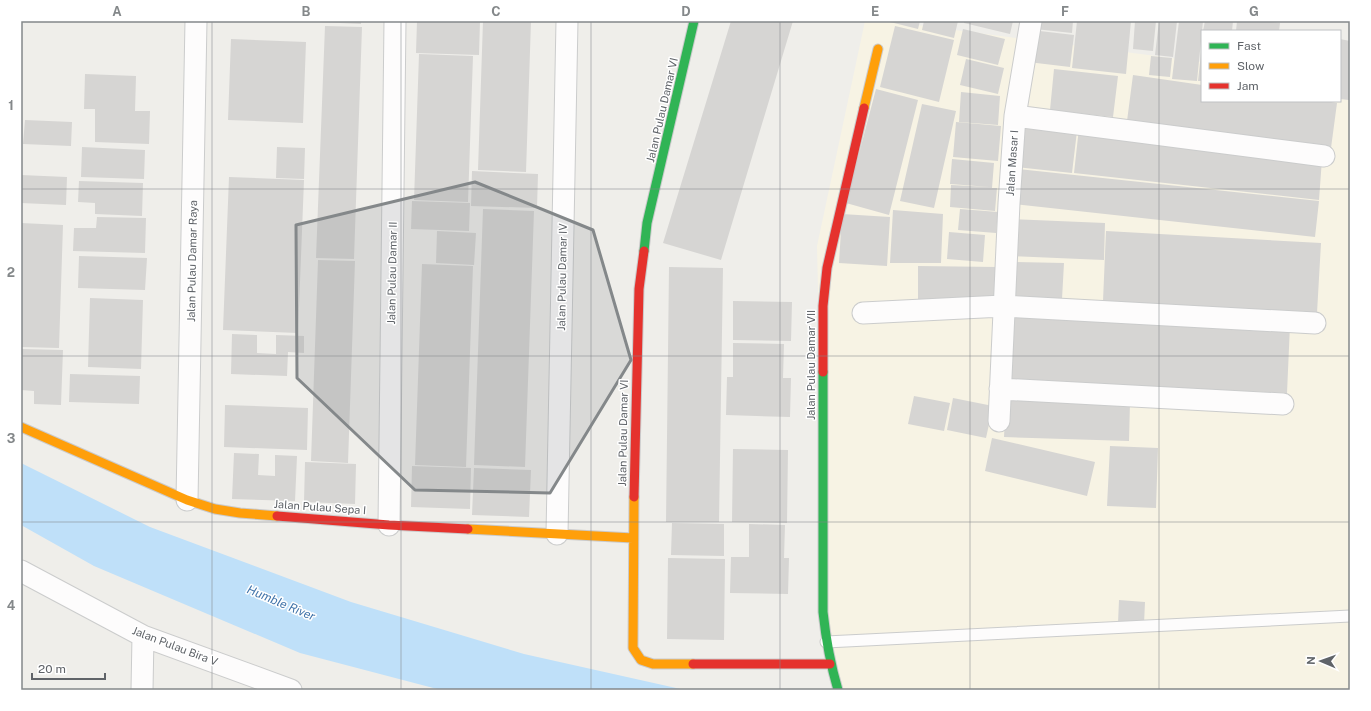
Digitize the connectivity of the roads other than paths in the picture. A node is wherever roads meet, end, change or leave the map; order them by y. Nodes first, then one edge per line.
1 (196, 21) edge
2 (395, 21) edge
3 (567, 21) edge
4 (694, 21) edge
5 (1031, 21) edge
6 (878, 49) dead end
7 (1015, 116) junction
8 (1324, 156) dead end
9 (1003, 306) junction
10 (862, 313) dead end
11 (1315, 323) dead end
12 (1000, 389) junction
13 (1283, 404) dead end
14 (999, 421) dead end
15 (21, 427) edge
16 (187, 500) junction
17 (389, 525) junction
18 (557, 534) junction
19 (633, 538) junction
20 (21, 571) edge
21 (1350, 616) edge
22 (143, 636) junction
23 (826, 642) junction
24 (830, 664) junction
25 (837, 688) edge
26 (142, 690) edge
27 (291, 690) edge

1 - 16 street, Jalan Pulau Damar Raya
2 - 17 street, Jalan Pulau Damar II
3 - 18 street, Jalan Pulau Damar IV
4 - 19 street, Jalan Pulau Damar VI
5 - 7 street, Jalan Masar I
6 - 23 street, Jalan Pulau Damar VII
7 - 8 street
7 - 9 street, Jalan Masar I
9 - 10 street
9 - 11 street
9 - 12 street, Jalan Masar I
12 - 13 street
12 - 14 street, Jalan Masar I
15 - 16 street, Jalan Pulau Sepa I
16 - 17 street, Jalan Pulau Sepa I
17 - 18 street, Jalan Pulau Sepa I
18 - 19 street, Jalan Pulau Sepa I
19 - 24 street, Jalan Pulau Damar VI
20 - 22 street, Jalan Pulau Bira V
21 - 23 lane
22 - 26 street
22 - 27 street, Jalan Pulau Bira V
23 - 24 street, Jalan Pulau Damar VII
24 - 25 street, Jalan Pulau Damar VII

